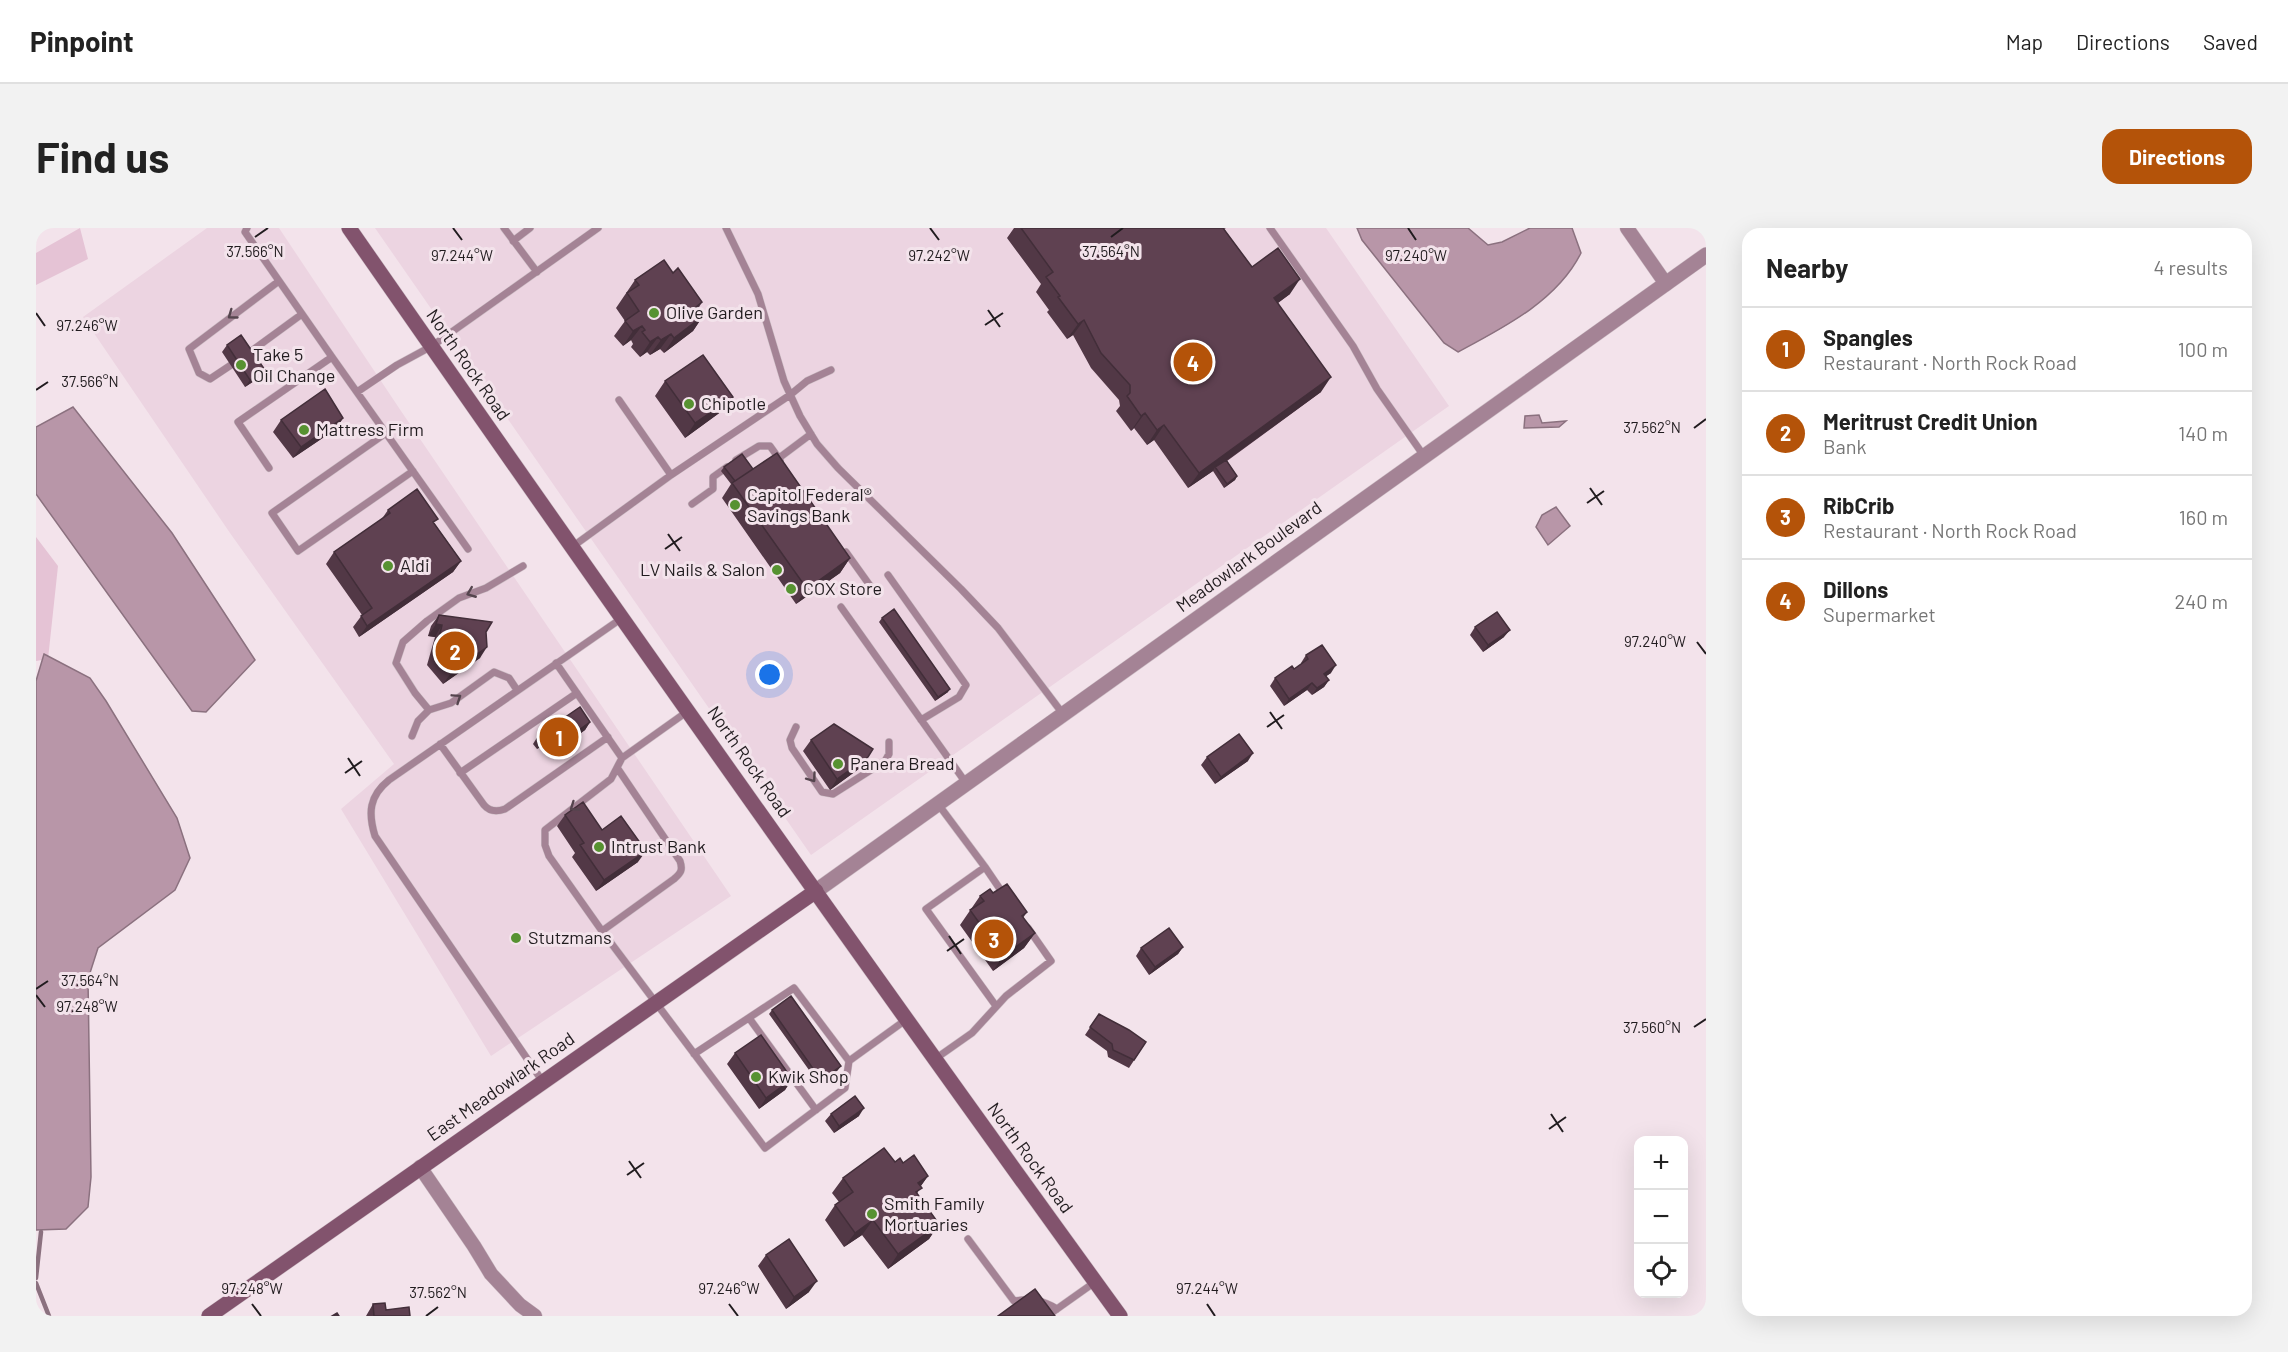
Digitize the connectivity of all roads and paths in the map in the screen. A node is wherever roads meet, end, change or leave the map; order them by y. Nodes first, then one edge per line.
1 (247, 228) edge
2 (349, 228) edge
3 (504, 228) edge
4 (530, 228) edge
5 (598, 228) edge
6 (726, 228) edge
7 (1270, 228) edge
8 (1627, 228) edge
9 (513, 241) junction
10 (1706, 255) edge
11 (537, 272) junction
12 (279, 281) junction
13 (1666, 284) junction
14 (302, 314) junction
15 (432, 346) junction
16 (332, 357) junction
17 (831, 370) dead end
18 (357, 392) junction
19 (790, 395) junction
20 (619, 400) dead end
21 (387, 433) junction
22 (812, 435) junction
23 (1424, 456) junction
24 (269, 468) dead end
25 (413, 471) junction
26 (671, 474) junction
27 (692, 504) dead end
28 (572, 547) junction
29 (843, 548) edge
30 (468, 549) dead end
31 (523, 566) dead end
32 (888, 575) dead end
33 (871, 587) dead end
34 (841, 607) dead end
35 (622, 618) junction
36 (556, 663) junction
37 (517, 690) junction
38 (577, 693) junction
39 (429, 710) junction
40 (688, 711) junction
41 (1063, 714) junction
42 (921, 720) junction
43 (796, 727) dead end
44 (412, 735) dead end
45 (608, 737) junction
46 (889, 742) dead end
47 (440, 744) junction
48 (622, 758) junction
49 (618, 769) junction
50 (460, 773) junction
51 (966, 783) junction
52 (938, 803) junction
53 (985, 867) junction
54 (816, 891) junction
55 (1011, 905) edge
56 (1024, 923) edge
57 (602, 931) junction
58 (656, 1003) junction
59 (996, 1006) junction
60 (749, 1018) junction
61 (907, 1019) junction
62 (694, 1054) junction
63 (935, 1059) junction
64 (849, 1061) junction
65 (543, 1082) junction
66 (816, 1110) junction
67 (420, 1167) junction
68 (968, 1239) dead end
69 (1095, 1282) junction
70 (1057, 1309) junction
71 (209, 1316) edge
72 (535, 1316) edge
73 (1047, 1316) edge
74 (1120, 1316) edge

1 - 12 lane
2 - 15 main road, North Rock Road
3 - 9 lane
4 - 9 lane
5 - 11 lane
6 - 19 lane
7 - 23 lane
8 - 13 street
9 - 11 lane
10 - 13 street, Meadowlark Boulevard
11 - 15 lane
12 - 14 lane
12 -> 14 lane
13 - 23 street, Meadowlark Boulevard
14 - 16 lane
15 - 18 lane
15 - 28 main road, North Rock Road
16 - 18 lane
16 - 24 lane
17 - 19 lane
18 - 21 lane
19 - 22 lane
19 - 26 lane
20 - 26 lane
21 - 25 lane
21 - 25 lane
22 - 27 lane
22 - 41 lane
23 - 41 street, Meadowlark Boulevard
25 - 30 lane
26 - 28 lane
28 - 35 main road, North Rock Road
29 - 33 lane
31 -> 39 lane
32 - 42 lane
34 - 42 lane
35 - 36 lane
35 - 40 main road, North Rock Road
36 - 37 lane
36 - 38 lane
39 -> 37 lane
37 - 47 lane
38 - 45 lane
38 - 50 lane
39 - 44 lane
40 - 48 lane
40 - 54 main road, North Rock Road
41 - 51 street, Meadowlark Boulevard
42 - 51 lane
43 -> 46 lane
45 - 48 lane
45 - 50 lane
47 - 50 lane
47 - 65 lane
48 - 49 lane
49 -> 57 lane
49 - 57 lane
51 - 52 street, Meadowlark Boulevard
52 - 53 lane
52 - 54 street, Meadowlark Boulevard
53 - 55 lane
53 - 59 lane
54 - 58 main road, East Meadowlark Road
54 - 61 main road, North Rock Road
56 - 59 lane
57 - 58 lane
58 - 62 lane
58 - 65 main road, East Meadowlark Road
59 - 63 lane
60 - 62 lane
60 - 64 lane
60 - 66 lane
61 - 63 main road, North Rock Road
61 - 64 lane
62 - 66 lane
63 - 69 main road, North Rock Road
64 - 66 lane
65 - 67 main road, East Meadowlark Road
67 - 71 main road, East Meadowlark Road
67 - 72 street
68 - 70 lane
69 - 70 lane
69 - 74 main road, North Rock Road
70 - 73 lane

